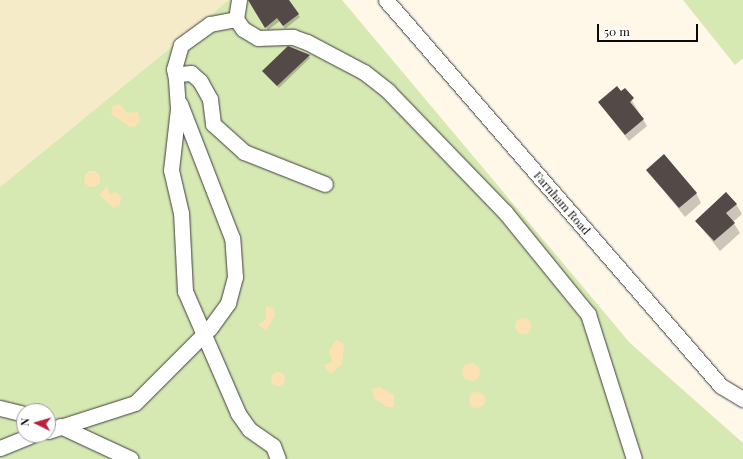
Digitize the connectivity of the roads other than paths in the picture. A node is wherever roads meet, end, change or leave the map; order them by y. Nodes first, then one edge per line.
1 (239, 0) edge
2 (386, 0) edge
3 (236, 19) junction
4 (176, 79) junction
5 (178, 98) junction
6 (325, 184) dead end
7 (202, 335) junction
8 (743, 399) edge
9 (0, 408) edge
10 (16, 412) edge
11 (56, 424) edge
12 (62, 426) junction
13 (56, 428) edge
14 (276, 439) dead end
15 (16, 442) edge
16 (0, 448) edge
17 (132, 459) edge
18 (278, 459) edge
19 (634, 459) edge

1 - 3 street
2 - 8 street, Farnham Road
3 - 4 street
3 - 19 street
4 - 5 street
4 - 6 street
5 - 7 street
5 - 7 street
7 - 12 street
7 - 18 street
9 - 10 street
11 - 12 street
12 - 13 street
12 - 17 street
14 - 18 street
15 - 16 street

